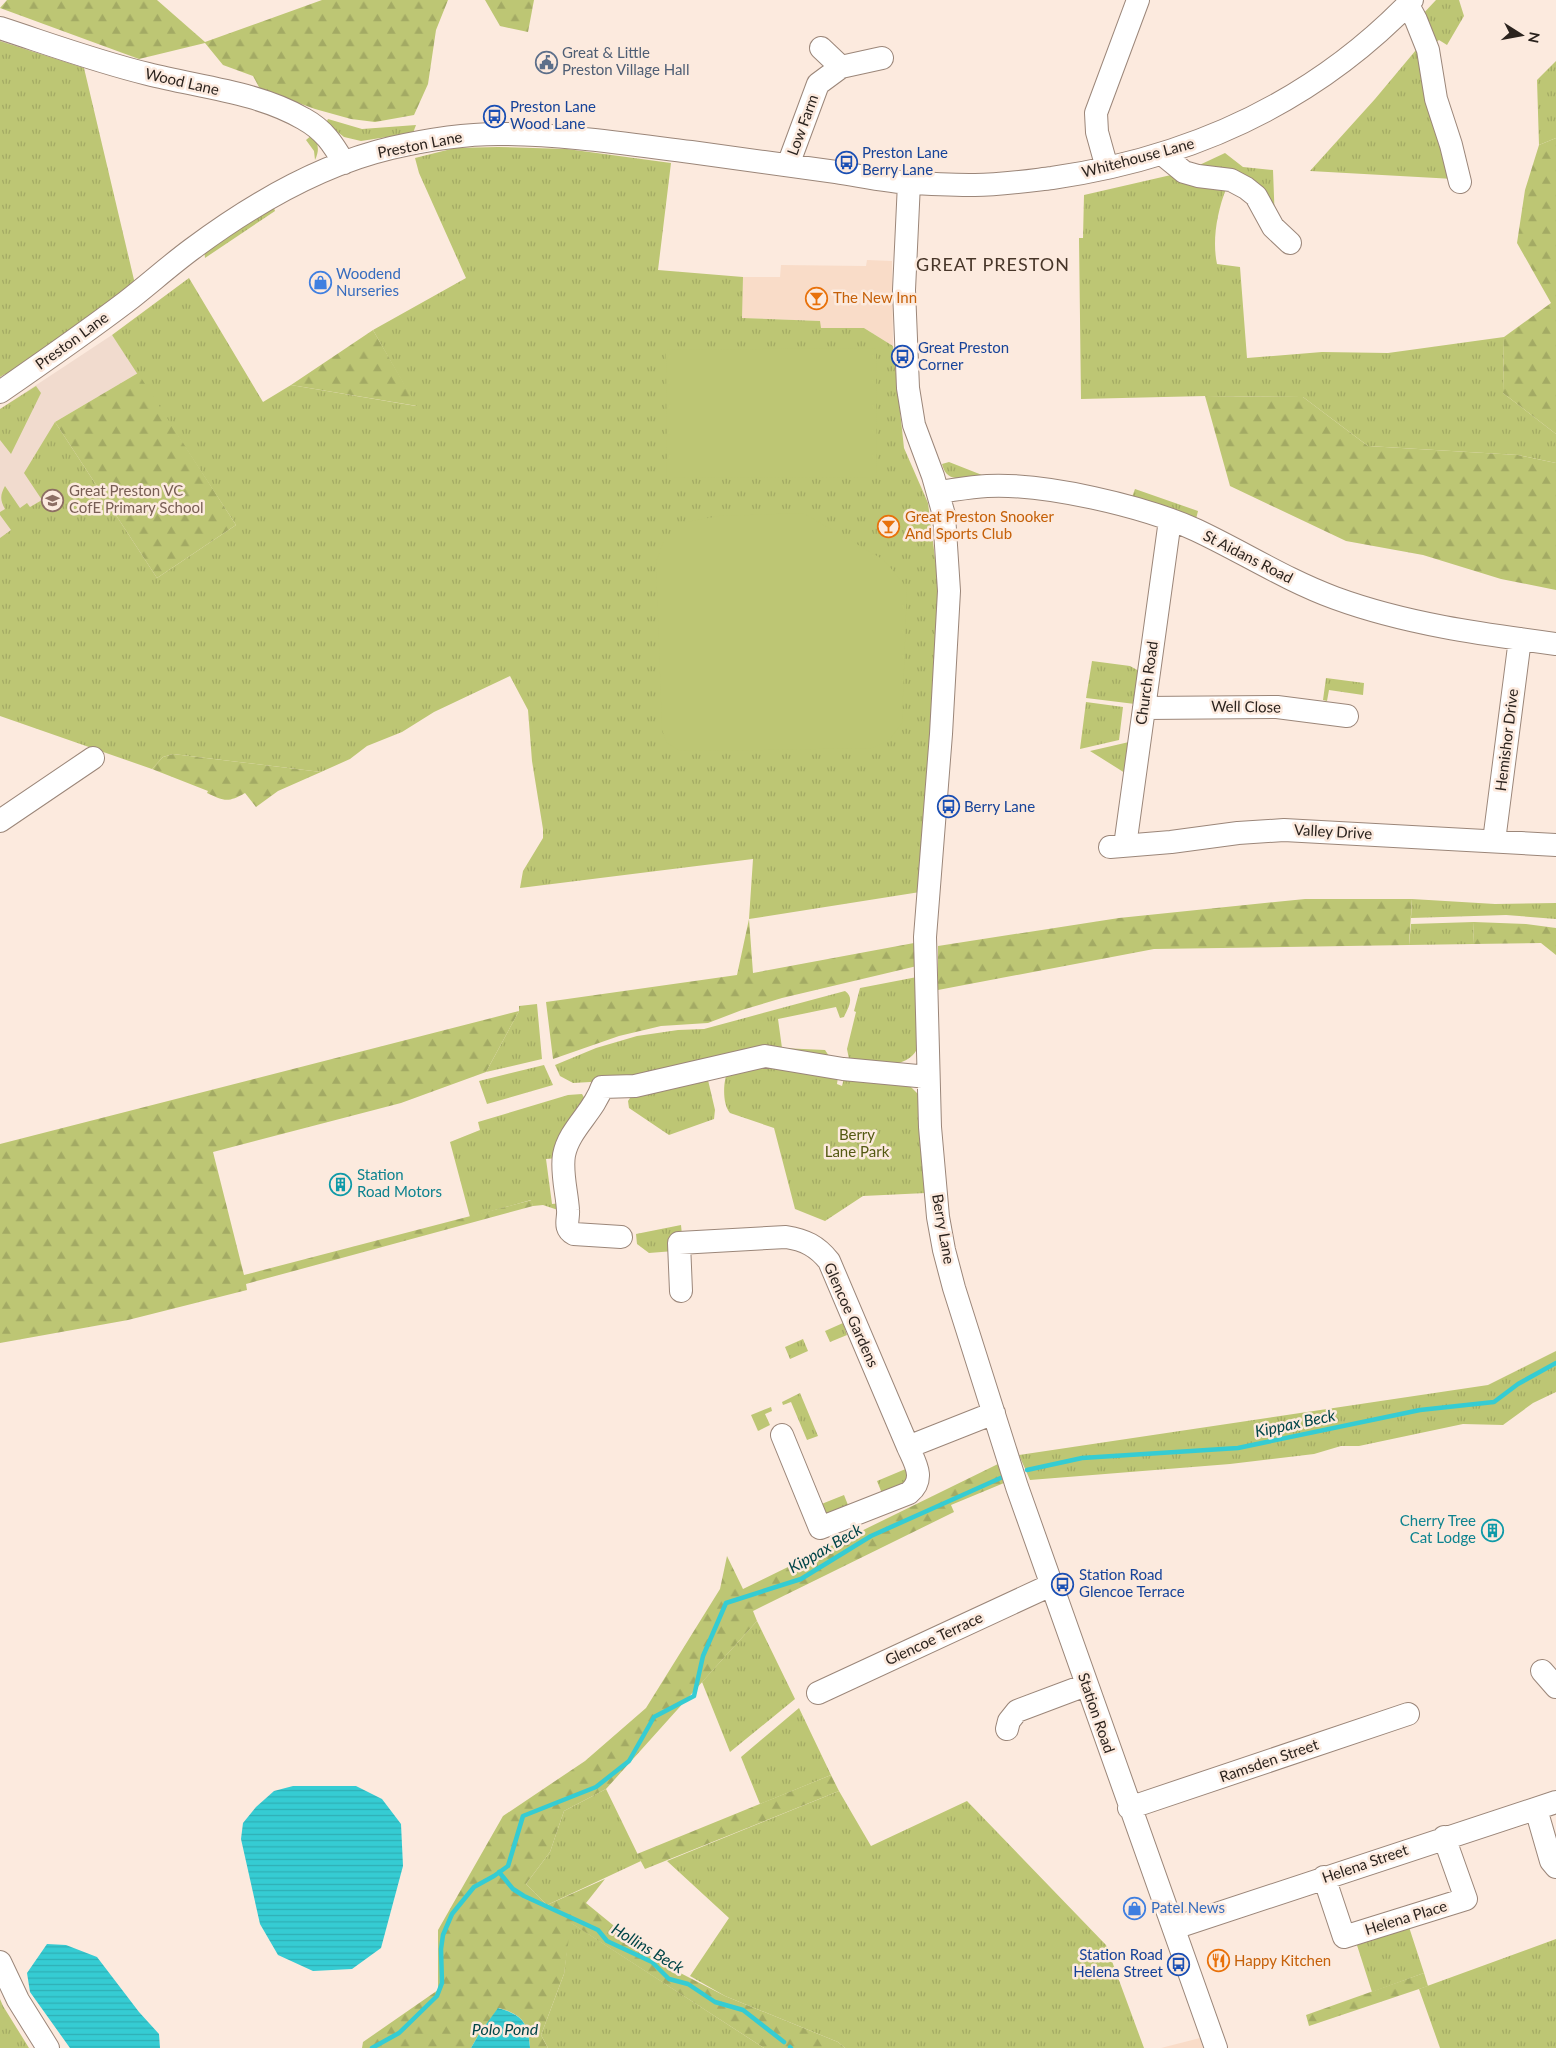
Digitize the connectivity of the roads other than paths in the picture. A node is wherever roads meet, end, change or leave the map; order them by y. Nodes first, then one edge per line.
1 (1138, 0) edge
2 (1410, 2) edge
3 (0, 28) edge
4 (821, 48) dead end
5 (882, 58) dead end
6 (840, 67) junction
7 (1162, 154) junction
8 (344, 163) junction
9 (788, 165) junction
10 (1107, 168) junction
11 (1460, 182) dead end
12 (909, 183) junction
13 (1290, 242) dead end
14 (0, 392) edge
15 (938, 492) junction
16 (1170, 520) junction
17 (1520, 639) junction
18 (1556, 644) edge
19 (1144, 708) junction
20 (1347, 716) dead end
21 (94, 758) dead end
22 (0, 821) edge
23 (1494, 841) junction
24 (1556, 845) edge
25 (1117, 846) joint
26 (928, 1077) junction
27 (621, 1237) dead end
28 (681, 1291) dead end
29 (982, 1377) joint
30 (994, 1413) junction
31 (782, 1435) dead end
32 (908, 1447) junction
33 (1051, 1585) junction
34 (1086, 1685) junction
35 (818, 1693) dead end
36 (1408, 1714) dead end
37 (1007, 1728) dead end
38 (1546, 1805) edge
39 (1129, 1808) junction
40 (1444, 1837) junction
41 (1556, 1868) edge
42 (1324, 1877) junction
43 (1174, 1928) junction
44 (0, 1962) edge
45 (48, 2048) edge
46 (1216, 2048) edge

1 - 10 street
2 - 7 street, Whitehouse Lane
2 - 11 street
3 - 8 street, Wood Lane
4 - 6 street
5 - 6 street, Low Farm
6 - 9 street, Low Farm
7 - 10 street, Whitehouse Lane
7 - 13 street
8 - 9 street, Preston Lane
8 - 14 street, Preston Lane
9 - 12 street, Preston Lane
10 - 12 street, Whitehouse Lane
12 - 15 street, Berry Lane
15 - 16 street, St Aidans Road
15 - 26 street, Berry Lane
16 - 17 street, St Aidans Road
16 - 19 street, Church Road
17 - 18 street, St Aidans Road
17 - 23 street, Hemishor Drive
19 - 20 street, Well Close
19 - 25 street, Church Road
21 - 22 street
23 - 24 street, Valley Drive
23 - 25 street, Valley Drive
26 - 27 street
26 - 29 street, Berry Lane
28 - 32 street, Glencoe Gardens
29 - 30 street, Station Road
30 - 32 street
30 - 33 street, Station Road
31 - 32 street, Glencoe Gardens
33 - 34 street, Station Road
33 - 35 street, Glencoe Terrace
34 - 37 street
34 - 39 street, Station Road
36 - 39 street, Ramsden Street
38 - 40 street, Helena Street
38 - 41 street
39 - 43 street, Station Road
40 - 42 street, Helena Street
40 - 42 street, Helena Place
42 - 43 street, Helena Street
43 - 46 street, Station Road
44 - 45 street

